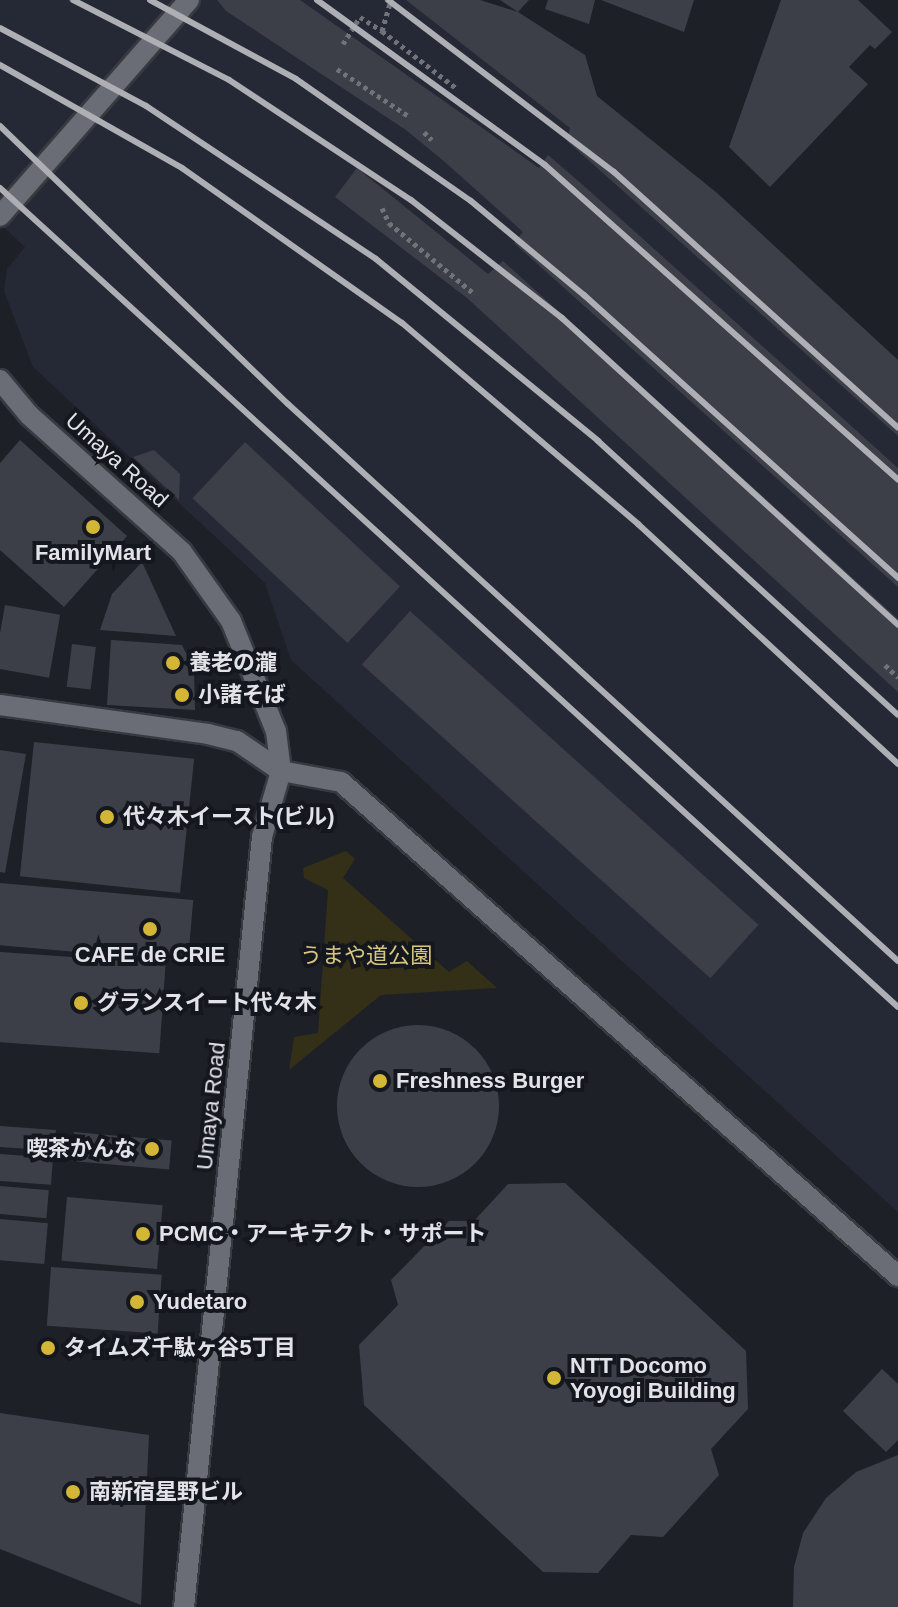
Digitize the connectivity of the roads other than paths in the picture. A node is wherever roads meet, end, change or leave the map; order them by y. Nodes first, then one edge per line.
1 (189, 0) edge
2 (0, 216) edge
3 (0, 380) edge
4 (0, 705) edge
5 (281, 771) junction
6 (898, 1276) edge
7 (184, 1607) edge

1 - 2 street
3 - 5 street, Umaya Road
4 - 5 street
5 - 6 street
5 - 7 street, Umaya Road

